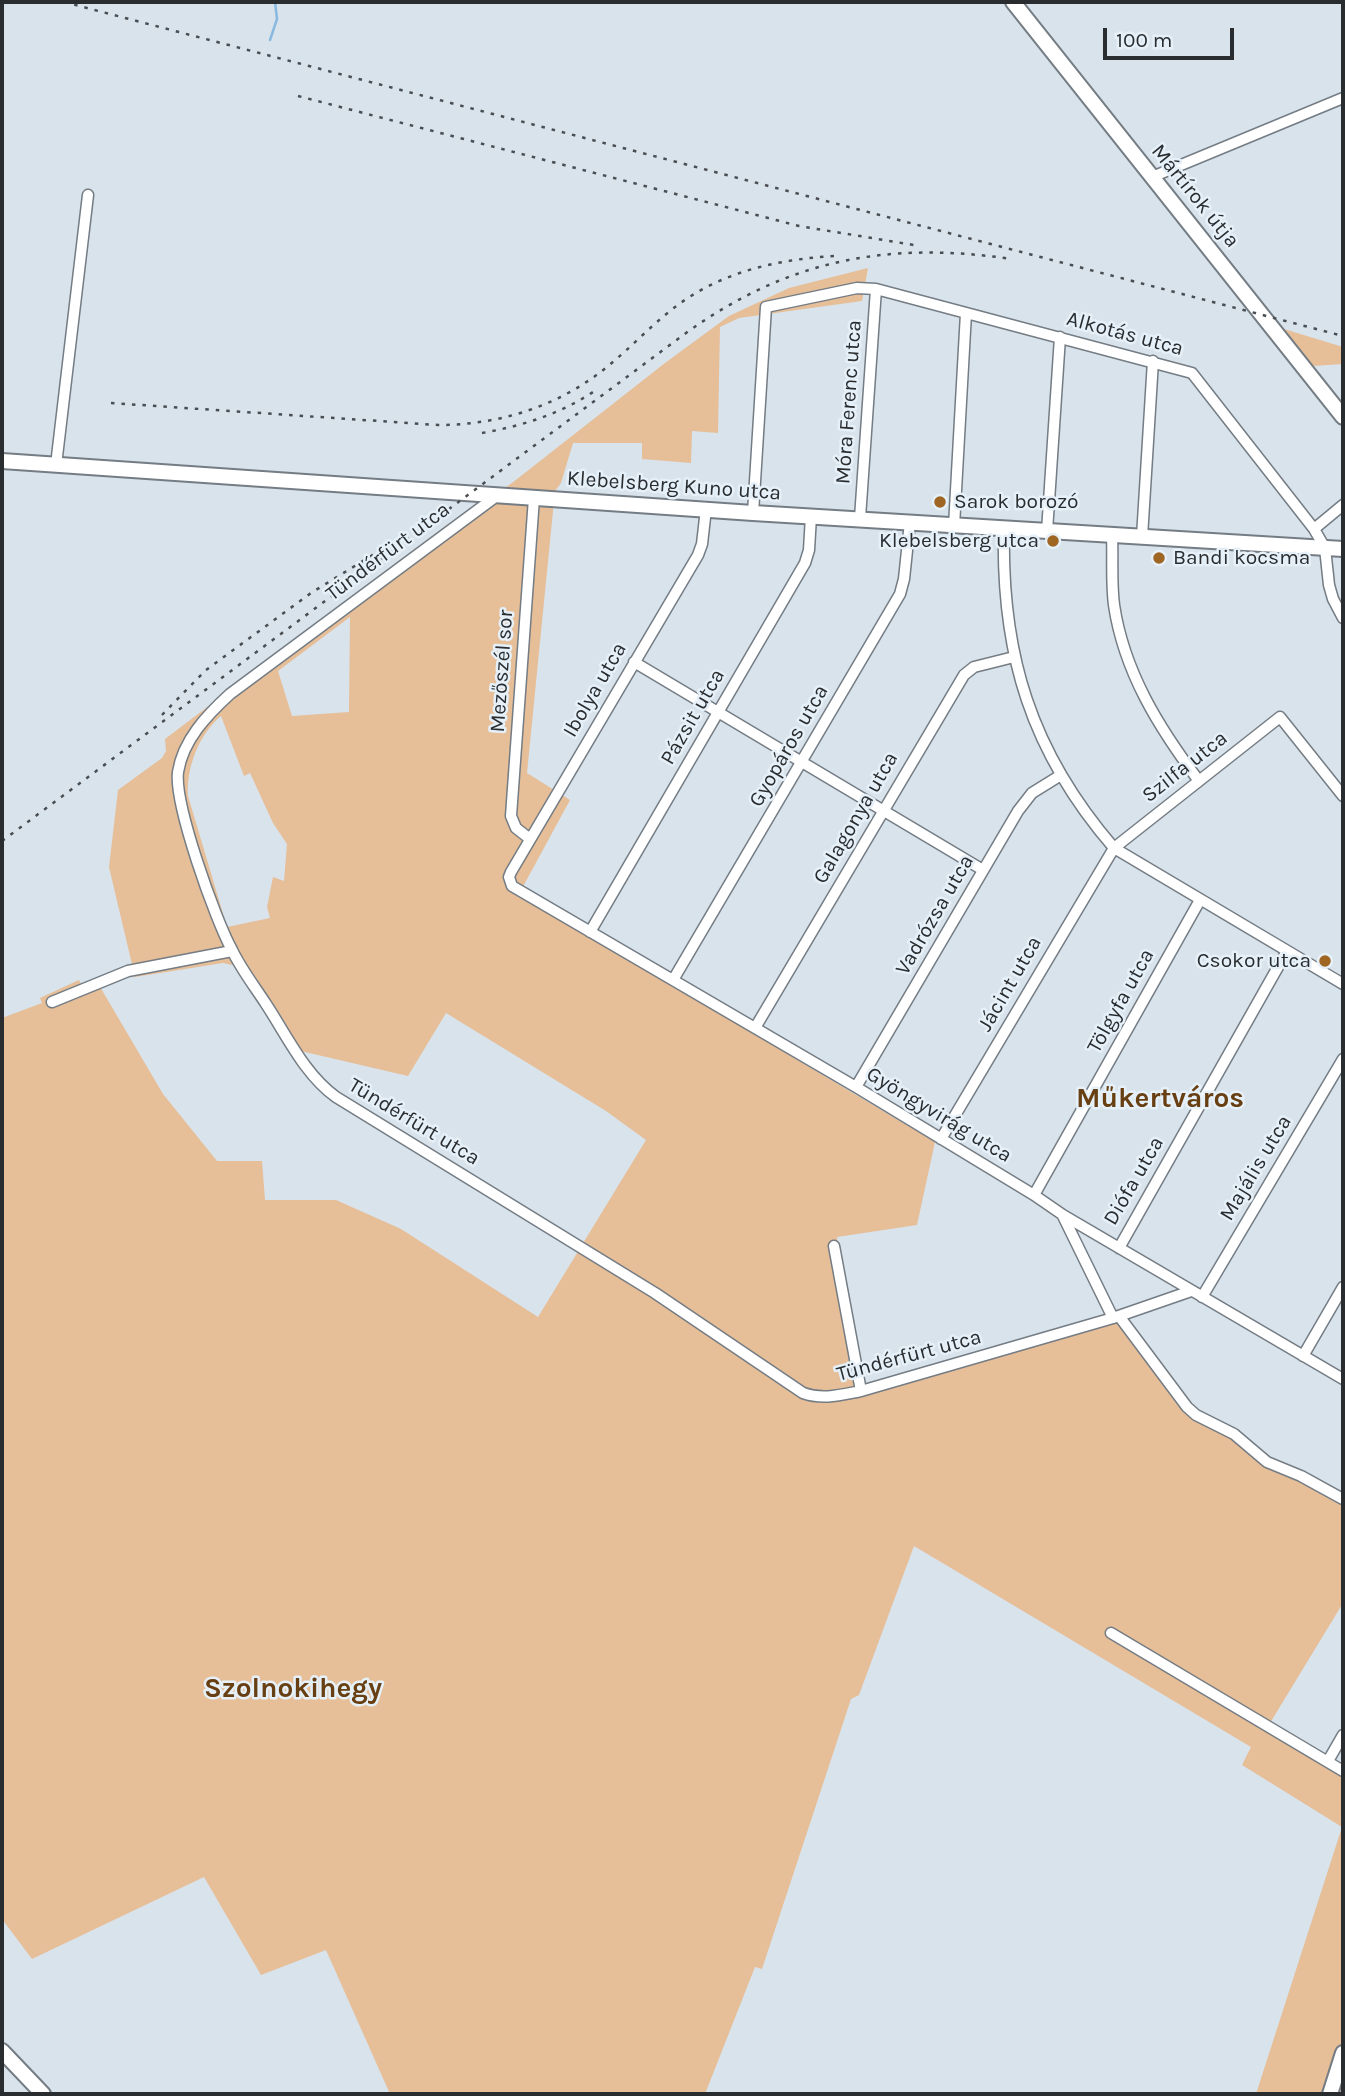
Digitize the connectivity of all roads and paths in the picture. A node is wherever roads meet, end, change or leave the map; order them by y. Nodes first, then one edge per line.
1 (1013, 2) edge
2 (1343, 98) edge
3 (1152, 177) junction
4 (88, 195) dead end
5 (876, 289) junction
6 (966, 313) junction
7 (1059, 337) junction
8 (1153, 361) junction
9 (1343, 417) edge
10 (2, 461) edge
11 (56, 465) junction
12 (498, 495) junction
13 (534, 498) junction
14 (1343, 506) edge
15 (706, 509) junction
16 (753, 513) junction
17 (811, 516) junction
18 (860, 518) junction
19 (910, 522) junction
20 (954, 526) junction
21 (1004, 529) junction
22 (1314, 529) junction
23 (1047, 531) junction
24 (1112, 535) junction
25 (1142, 537) junction
26 (1325, 548) junction
27 (1343, 549) edge
28 (1343, 618) edge
29 (1014, 657) junction
30 (634, 662) junction
31 (718, 712) junction
32 (802, 763) junction
33 (1060, 775) junction
34 (1199, 781) junction
35 (1343, 796) edge
36 (883, 810) junction
37 (530, 839) junction
38 (1114, 848) junction
39 (984, 870) junction
40 (512, 886) joint
41 (1200, 900) junction
42 (590, 932) junction
43 (232, 951) junction
44 (1287, 951) junction
45 (673, 980) junction
46 (1343, 984) edge
47 (52, 1002) dead end
48 (755, 1028) junction
49 (1343, 1059) edge
50 (856, 1087) junction
51 (941, 1139) junction
52 (1034, 1195) junction
53 (1063, 1215) junction
54 (834, 1246) dead end
55 (1119, 1248) junction
56 (1343, 1287) edge
57 (1191, 1291) junction
58 (1202, 1297) junction
59 (1116, 1317) junction
60 (1303, 1356) junction
61 (1343, 1379) edge
62 (860, 1391) junction
63 (1343, 1499) edge
64 (1111, 1633) dead end
65 (1343, 1735) edge
66 (1328, 1761) junction
67 (1343, 1771) edge
68 (2, 2051) edge
69 (1343, 2053) edge
70 (43, 2094) edge
71 (1330, 2094) edge

1 - 3 street, Mártírok útja
2 - 3 street
3 - 9 street, Mártírok útja
4 - 11 street
5 - 6 street, Alkotás utca
5 - 16 street, Alkotás utca
5 - 18 street, Móra Ferenc utca
6 - 7 street, Alkotás utca
6 - 20 street
7 - 8 street, Alkotás utca
7 - 23 street
8 - 22 street, Alkotás utca
8 - 25 street
10 - 11 street, Klebelsberg Kuno utca
11 - 12 street, Klebelsberg Kuno utca
12 - 13 street, Klebelsberg Kuno utca
12 - 43 street, Tündérfürt utca
13 - 15 street, Klebelsberg Kuno utca
13 - 37 street, Mezőszél sor
14 - 22 street
15 - 16 street, Klebelsberg Kuno utca
15 - 30 street, Ibolya utca
16 - 17 street, Klebelsberg Kuno utca
17 - 18 street, Klebelsberg Kuno utca
17 - 31 street, Pázsit utca
18 - 19 street, Klebelsberg Kuno utca
19 - 20 street, Klebelsberg Kuno utca
19 - 32 street, Gyopáros utca
20 - 21 street, Klebelsberg Kuno utca
21 - 23 street, Klebelsberg Kuno utca
21 - 29 street
22 - 26 street, Alkotás utca
23 - 24 street, Klebelsberg Kuno utca
24 - 25 street, Klebelsberg Kuno utca
24 - 34 street
25 - 26 street, Klebelsberg Kuno utca
26 - 27 street, Klebelsberg Kuno utca
26 - 28 street
29 - 33 street
29 - 36 street, Galagonya utca
30 - 31 street
30 - 37 street, Ibolya utca
31 - 32 street
31 - 42 street, Pázsit utca
32 - 36 street
32 - 45 street, Gyopáros utca
33 - 38 street
33 - 39 street, Vadrózsa utca
34 - 35 street, Szilfa utca
34 - 38 street, Szilfa utca
36 - 39 street
36 - 48 street, Galagonya utca
37 - 40 street, Ibolya utca
38 - 41 street
38 - 51 street, Jácint utca
39 - 50 street, Vadrózsa utca
40 - 42 street, Gyöngyvirág utca
41 - 44 street
41 - 52 street, Tölgyfa utca
42 - 45 street, Gyöngyvirág utca
43 - 47 street
43 - 62 street, Tündérfürt utca
44 - 46 street
44 - 55 street, Diófa utca
45 - 48 street, Gyöngyvirág utca
48 - 50 street, Gyöngyvirág utca
49 - 58 street, Majális utca
50 - 51 street, Gyöngyvirág utca
51 - 52 street, Gyöngyvirág utca
52 - 53 street, Gyöngyvirág utca
53 - 55 street, Gyöngyvirág utca
53 - 59 street
54 - 62 street
55 - 57 street, Gyöngyvirág utca
56 - 60 street
57 - 58 street, Gyöngyvirág utca
57 - 59 street, Tündérfürt utca
58 - 60 street, Gyöngyvirág utca
59 - 62 street, Tündérfürt utca
59 - 63 street
60 - 61 street, Gyöngyvirág utca
64 - 66 street
65 - 66 street
66 - 67 street
68 - 70 street
69 - 71 street

